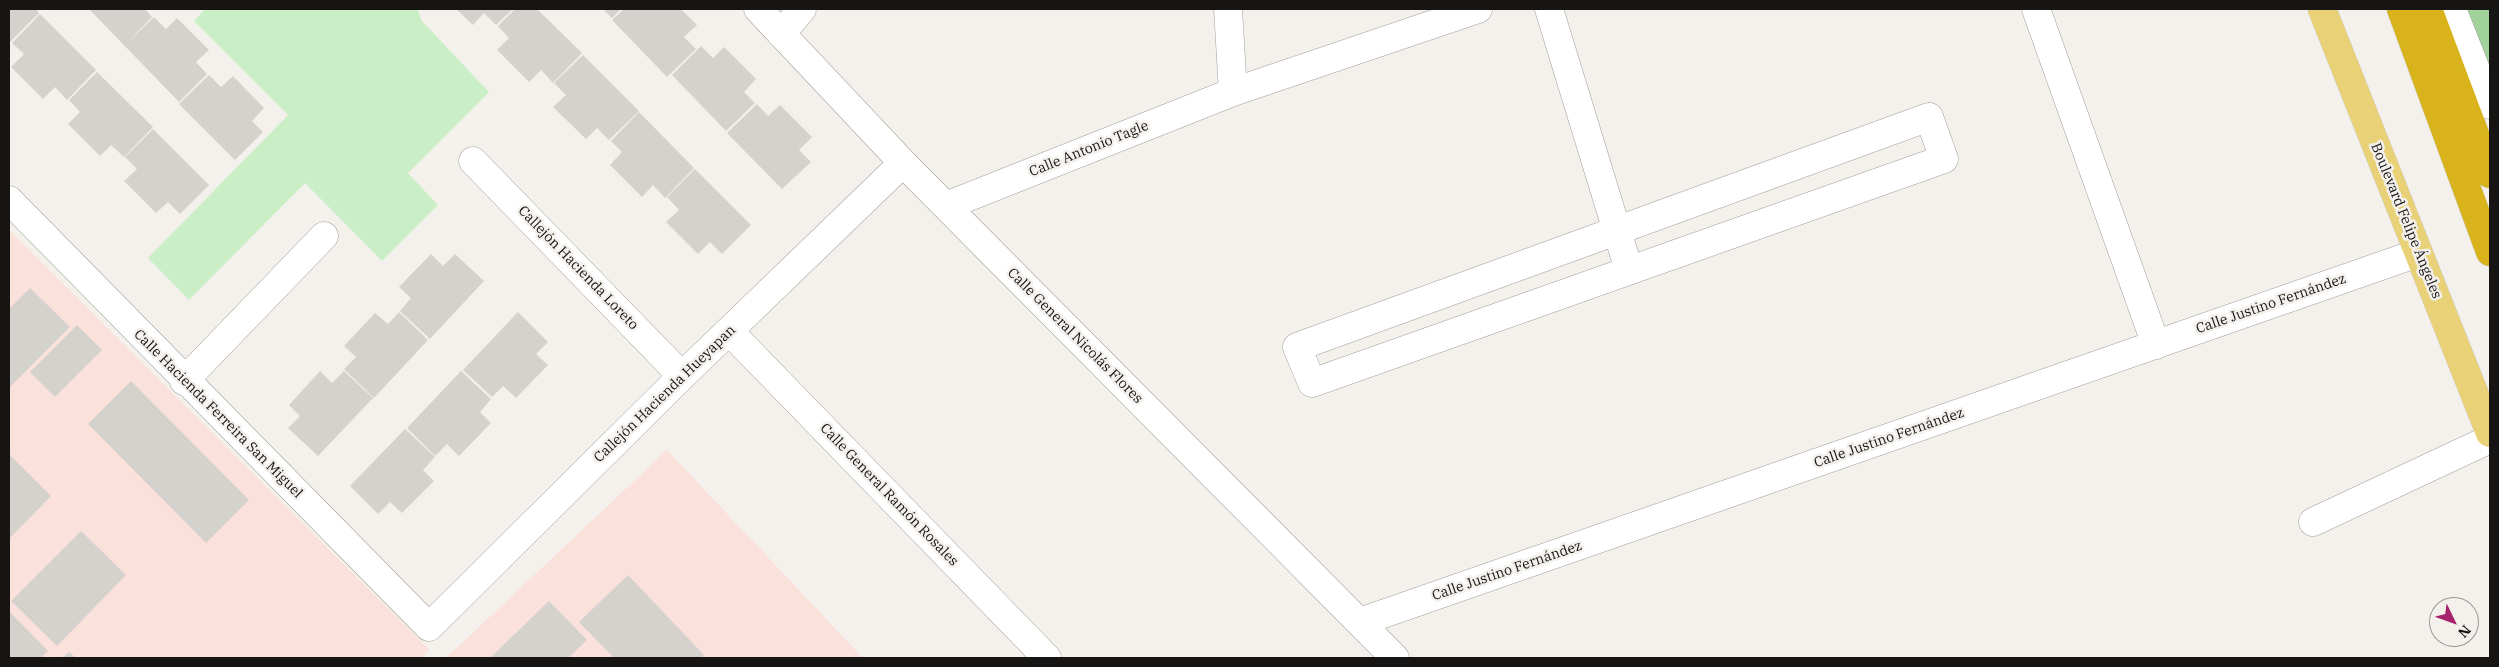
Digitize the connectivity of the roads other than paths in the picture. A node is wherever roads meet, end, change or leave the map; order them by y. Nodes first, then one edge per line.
1 (758, 9) edge
2 (802, 9) edge
3 (1228, 9) edge
4 (1478, 9) edge
5 (1549, 9) edge
6 (2036, 9) edge
7 (2322, 9) edge
8 (2402, 9) edge
9 (2428, 9) edge
10 (2452, 9) edge
11 (781, 34) junction
12 (1232, 92) junction
13 (2490, 105) edge
14 (1822, 156) junction
15 (473, 161) dead end
16 (904, 163) junction
17 (2490, 174) edge
18 (1837, 197) junction
19 (9, 200) edge
20 (946, 206) junction
21 (1617, 231) junction
22 (324, 236) dead end
23 (2490, 252) edge
24 (2418, 253) junction
25 (1629, 270) junction
26 (730, 332) junction
27 (2156, 345) junction
28 (682, 376) junction
29 (184, 381) junction
30 (2490, 433) edge
31 (2490, 439) edge
32 (2313, 522) dead end
33 (1360, 622) junction
34 (429, 627) joint
35 (1048, 658) edge
36 (1395, 658) edge

1 - 11 street, Calle General Nicolás Flores
2 - 11 street
3 - 12 street
4 - 12 street, Calle Antonio Tagle
5 - 21 street
6 - 27 street
7 - 24 main road, Boulevard Felipe Ángeles
8 - 23 highway
9 - 17 highway
10 - 13 street
11 - 16 street, Calle General Nicolás Flores
12 - 20 street, Calle Antonio Tagle
14 - 18 street
14 - 18 street
14 - 21 street
15 - 28 street, Callejón Hacienda Loreto
16 - 20 street, Calle General Nicolás Flores
16 - 26 street, Callejón Hacienda Hueyapan
18 - 25 street
19 - 29 street, Calle Hacienda Ferreira San Miguel
20 - 33 street, Calle General Nicolás Flores
21 - 25 street
21 - 25 street
22 - 29 street
24 - 27 street, Calle Justino Fernández
24 - 30 main road, Boulevard Felipe Ángeles
26 - 28 street, Callejón Hacienda Hueyapan
26 - 35 street, Calle General Ramón Rosales
27 - 33 street, Calle Justino Fernández
28 - 34 street, Callejón Hacienda Hueyapan
29 - 34 street, Calle Hacienda Ferreira San Miguel
31 - 32 street
33 - 36 street, Calle General Nicolás Flores

